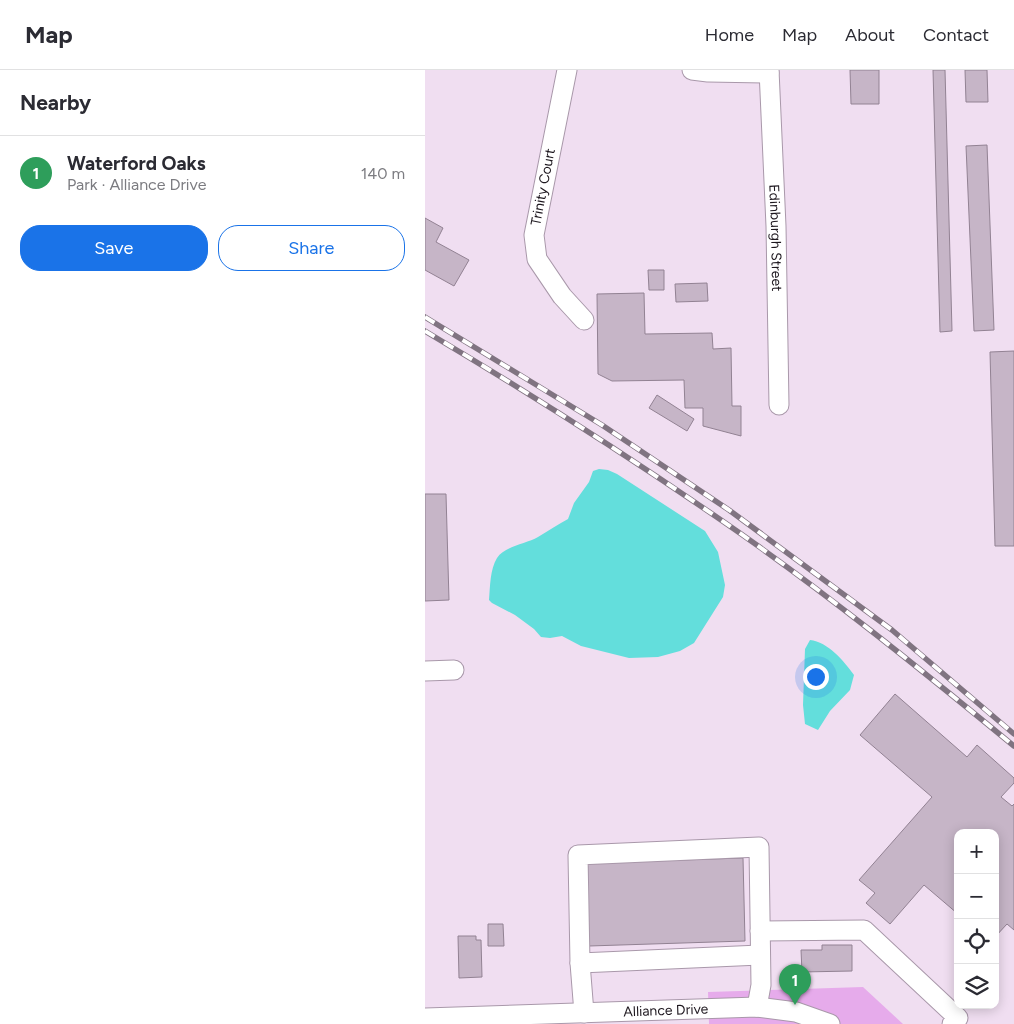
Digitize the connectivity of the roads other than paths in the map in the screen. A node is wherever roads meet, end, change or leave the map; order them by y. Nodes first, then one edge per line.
1 (567, 70) edge
2 (692, 70) edge
3 (769, 71) edge
4 (584, 320) dead end
5 (779, 405) dead end
6 (454, 670) dead end
7 (425, 671) edge
8 (760, 931) junction
9 (760, 955) junction
10 (580, 963) junction
11 (757, 1007) junction
12 (584, 1013) junction
13 (430, 1020) edge
14 (520, 1020) edge
15 (831, 1024) edge
16 (952, 1024) edge

1 - 4 street, Trinity Court
2 - 3 street
3 - 5 street, Edinburgh Street
6 - 7 street
8 - 9 street
8 - 10 street
8 - 16 street
9 - 10 street
9 - 11 street
10 - 12 street
11 - 12 street, Alliance Drive
11 - 15 street, Alliance Drive
12 - 14 street, Alliance Drive
13 - 14 street, Alliance Drive

